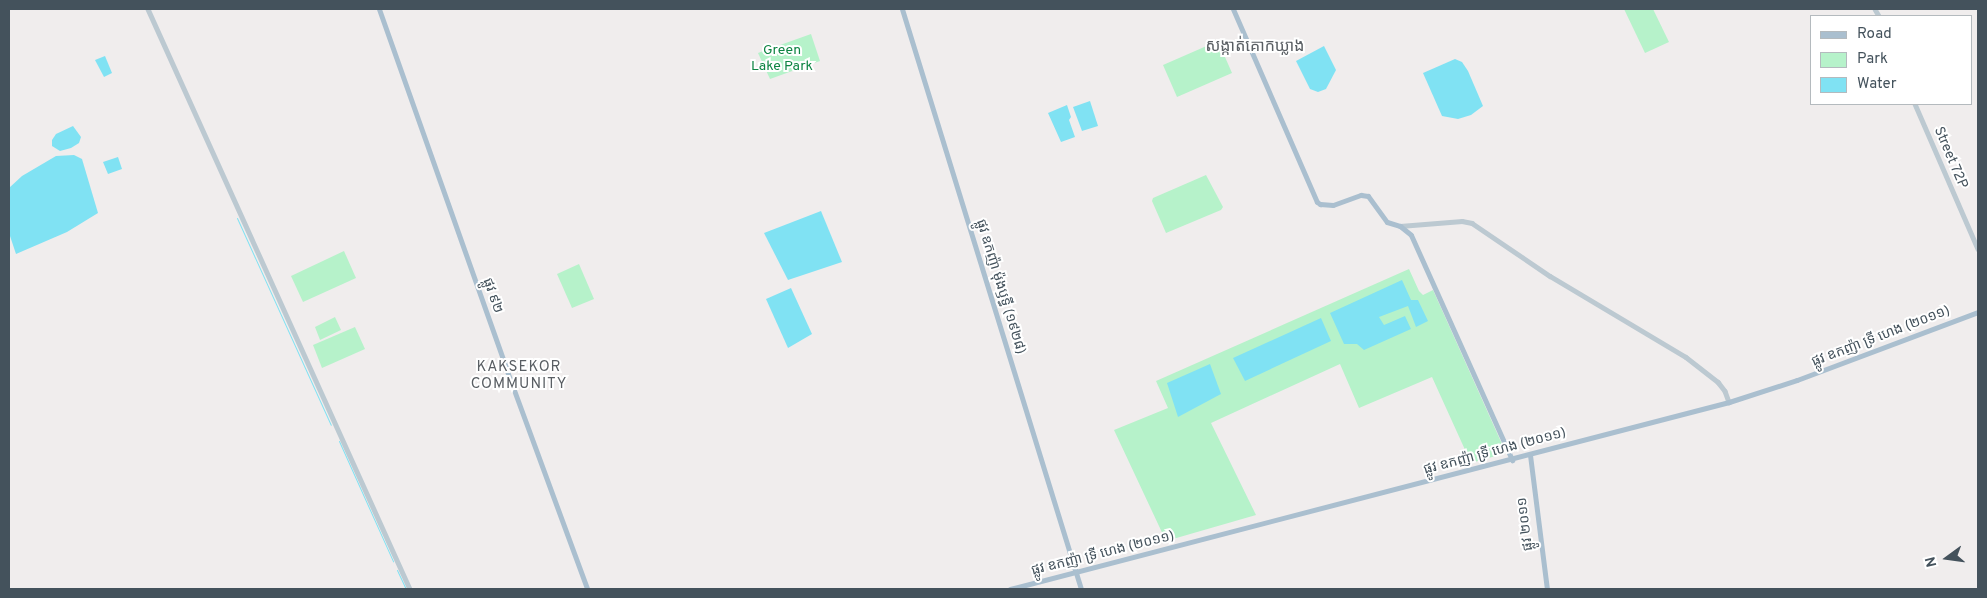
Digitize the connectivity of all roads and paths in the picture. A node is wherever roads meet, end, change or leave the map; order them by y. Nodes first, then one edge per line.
1 (148, 9) edge
2 (379, 9) edge
3 (902, 9) edge
4 (1234, 9) edge
5 (1915, 105) edge
6 (1400, 226) junction
7 (1978, 249) edge
8 (1978, 312) edge
9 (1729, 402) junction
10 (1530, 456) junction
11 (1512, 460) junction
12 (1076, 572) junction
13 (410, 589) edge
14 (587, 589) edge
15 (1010, 589) edge
16 (1081, 589) edge
17 (1546, 589) edge

1 - 13 street
2 - 14 main road, ផ្លូវ ៩២
3 - 12 main road, ផ្លូវ ឧកញ៉ា ម៉ុងឫទ្ធី (១៩២៨)
4 - 6 main road
5 - 7 street, Street 72P
6 - 9 street
6 - 11 main road
8 - 9 main road, ផ្លូវ ឧកញ៉ា ទ្រី ហេង (២០១១)
9 - 10 main road, ផ្លូវ ឧកញ៉ា ទ្រី ហេង (២០១១)
10 - 11 main road, ផ្លូវ ឧកញ៉ា ទ្រី ហេង (២០១១)
10 - 17 main road, ផ្លូវ ២០១១
11 - 12 main road, ផ្លូវ ឧកញ៉ា ទ្រី ហេង (២០១១)
12 - 15 main road, ផ្លូវ ឧកញ៉ា ទ្រី ហេង (២០១១)
12 - 16 main road, ផ្លូវ ឧកញ៉ា ម៉ុងឫទ្ធី (១៩២៨)

